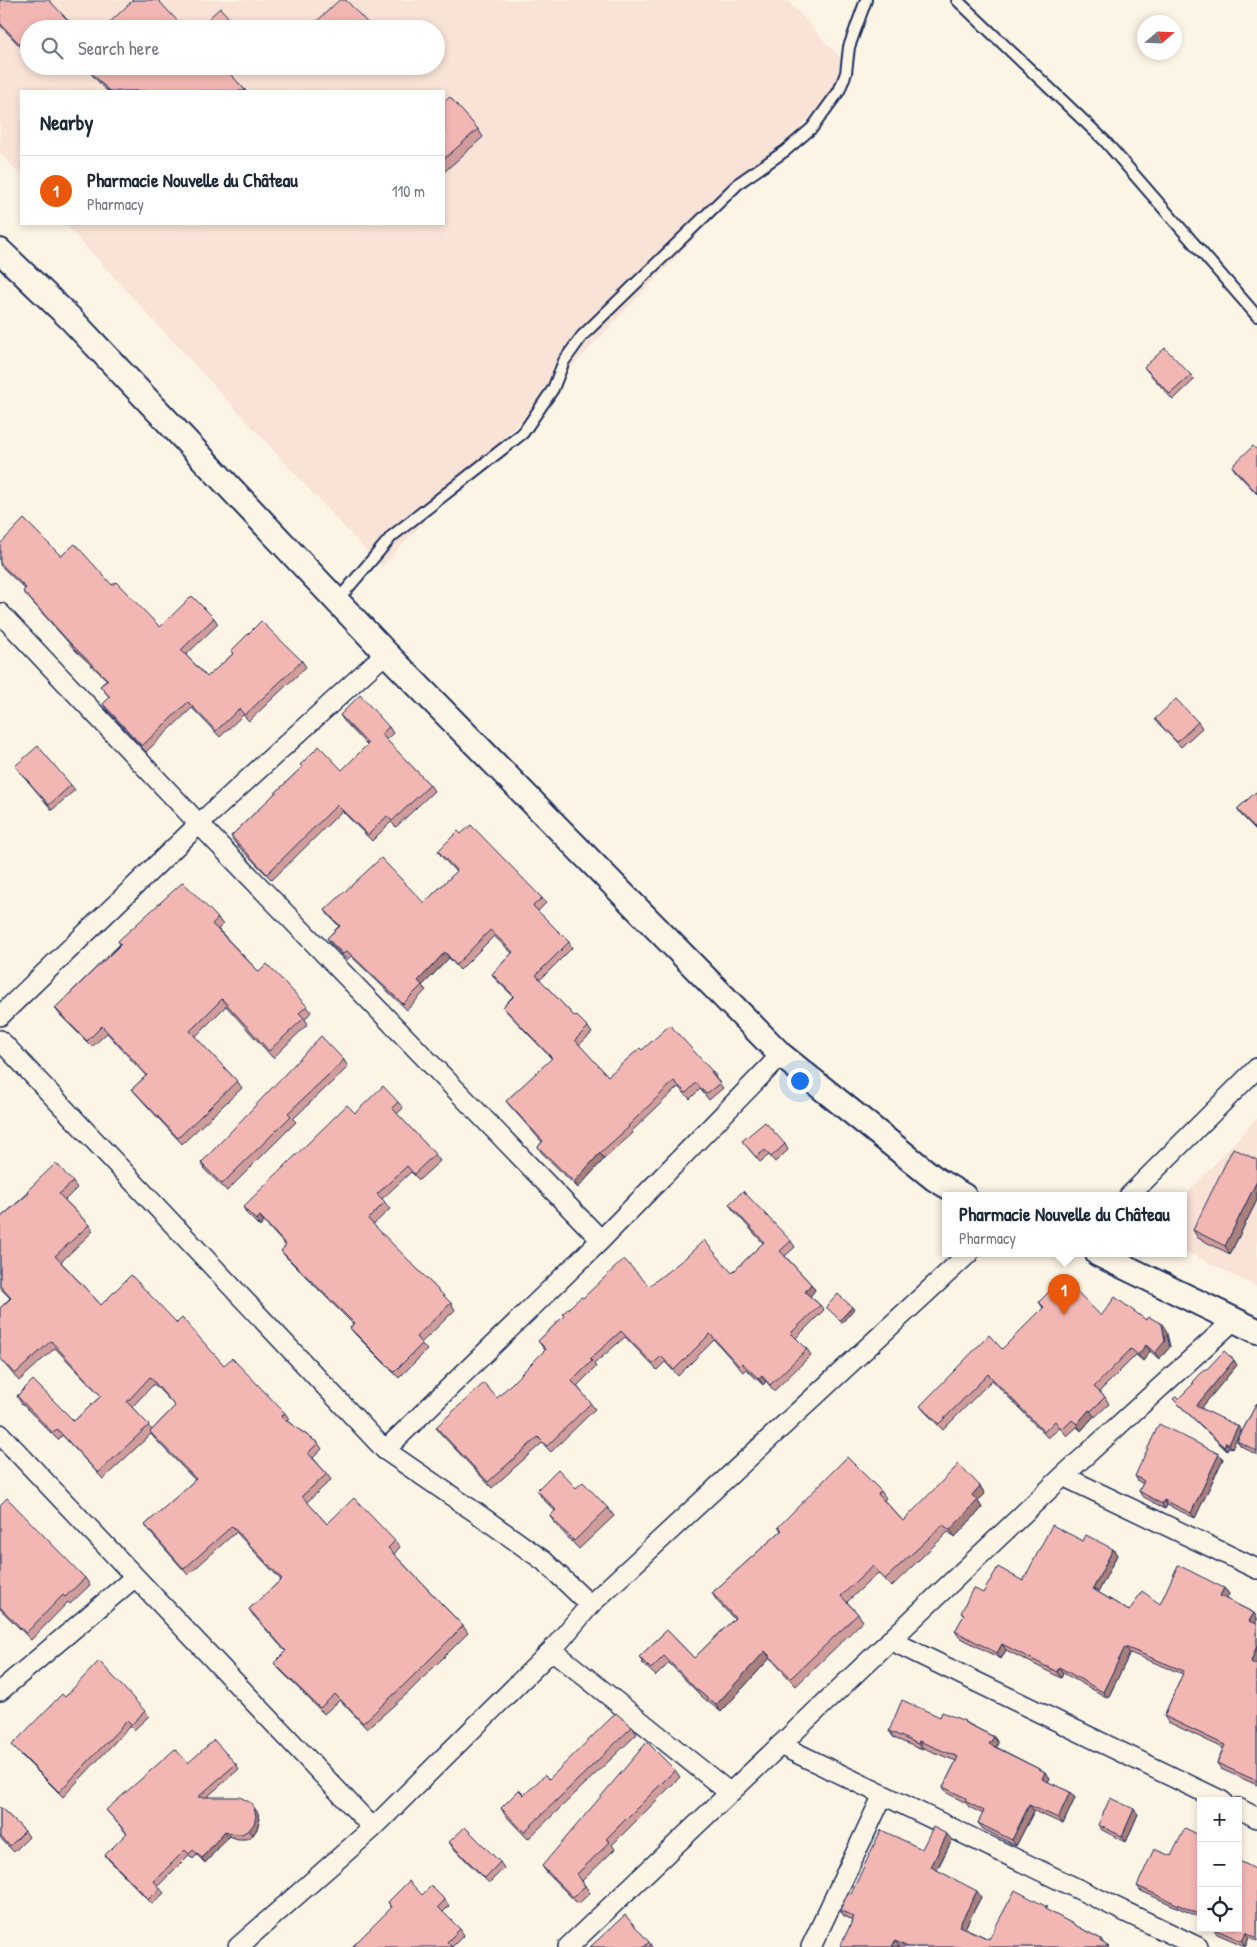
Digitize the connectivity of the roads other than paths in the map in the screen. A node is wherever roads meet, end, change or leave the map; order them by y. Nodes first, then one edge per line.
1 (866, 0) edge
2 (958, 0) edge
3 (0, 251) edge
4 (1257, 316) edge
5 (337, 602) junction
6 (0, 613) edge
7 (386, 653) junction
8 (199, 824) junction
9 (0, 1016) edge
10 (0, 1040) edge
11 (780, 1055) junction
12 (1257, 1068) edge
13 (957, 1192) edge
14 (1133, 1192) edge
15 (601, 1240) junction
16 (965, 1257) edge
17 (1104, 1257) edge
18 (1234, 1320) junction
19 (1257, 1331) edge
20 (0, 1434) edge
21 (385, 1450) junction
22 (1062, 1476) junction
23 (1257, 1570) edge
24 (135, 1577) junction
25 (590, 1605) junction
26 (890, 1640) junction
27 (552, 1650) junction
28 (3, 1683) edge
29 (780, 1745) junction
30 (730, 1793) junction
31 (883, 1795) junction
32 (1214, 1797) edge
33 (1242, 1810) edge
34 (1257, 1818) edge
35 (373, 1828) junction
36 (238, 1947) edge
37 (568, 1947) edge
38 (811, 1947) edge
39 (1198, 1947) edge

1 - 5 lane
2 - 4 lane
3 - 5 street
5 - 7 street
6 - 8 street
7 - 8 street
7 - 11 street
8 - 9 street
8 - 15 street
10 - 21 street
11 - 13 street
11 - 15 street
12 - 14 street
15 - 21 street
16 - 25 street
17 - 18 street
18 - 19 street
18 - 22 street
20 - 24 street
21 - 25 street
22 - 23 street
22 - 26 street
24 - 28 street
24 - 35 street
25 - 27 street
26 - 29 street
26 - 32 street
27 - 30 street
27 - 35 street
29 - 30 street
29 - 31 street
30 - 37 street
31 - 38 street
31 - 39 street
33 - 34 street
35 - 36 street

